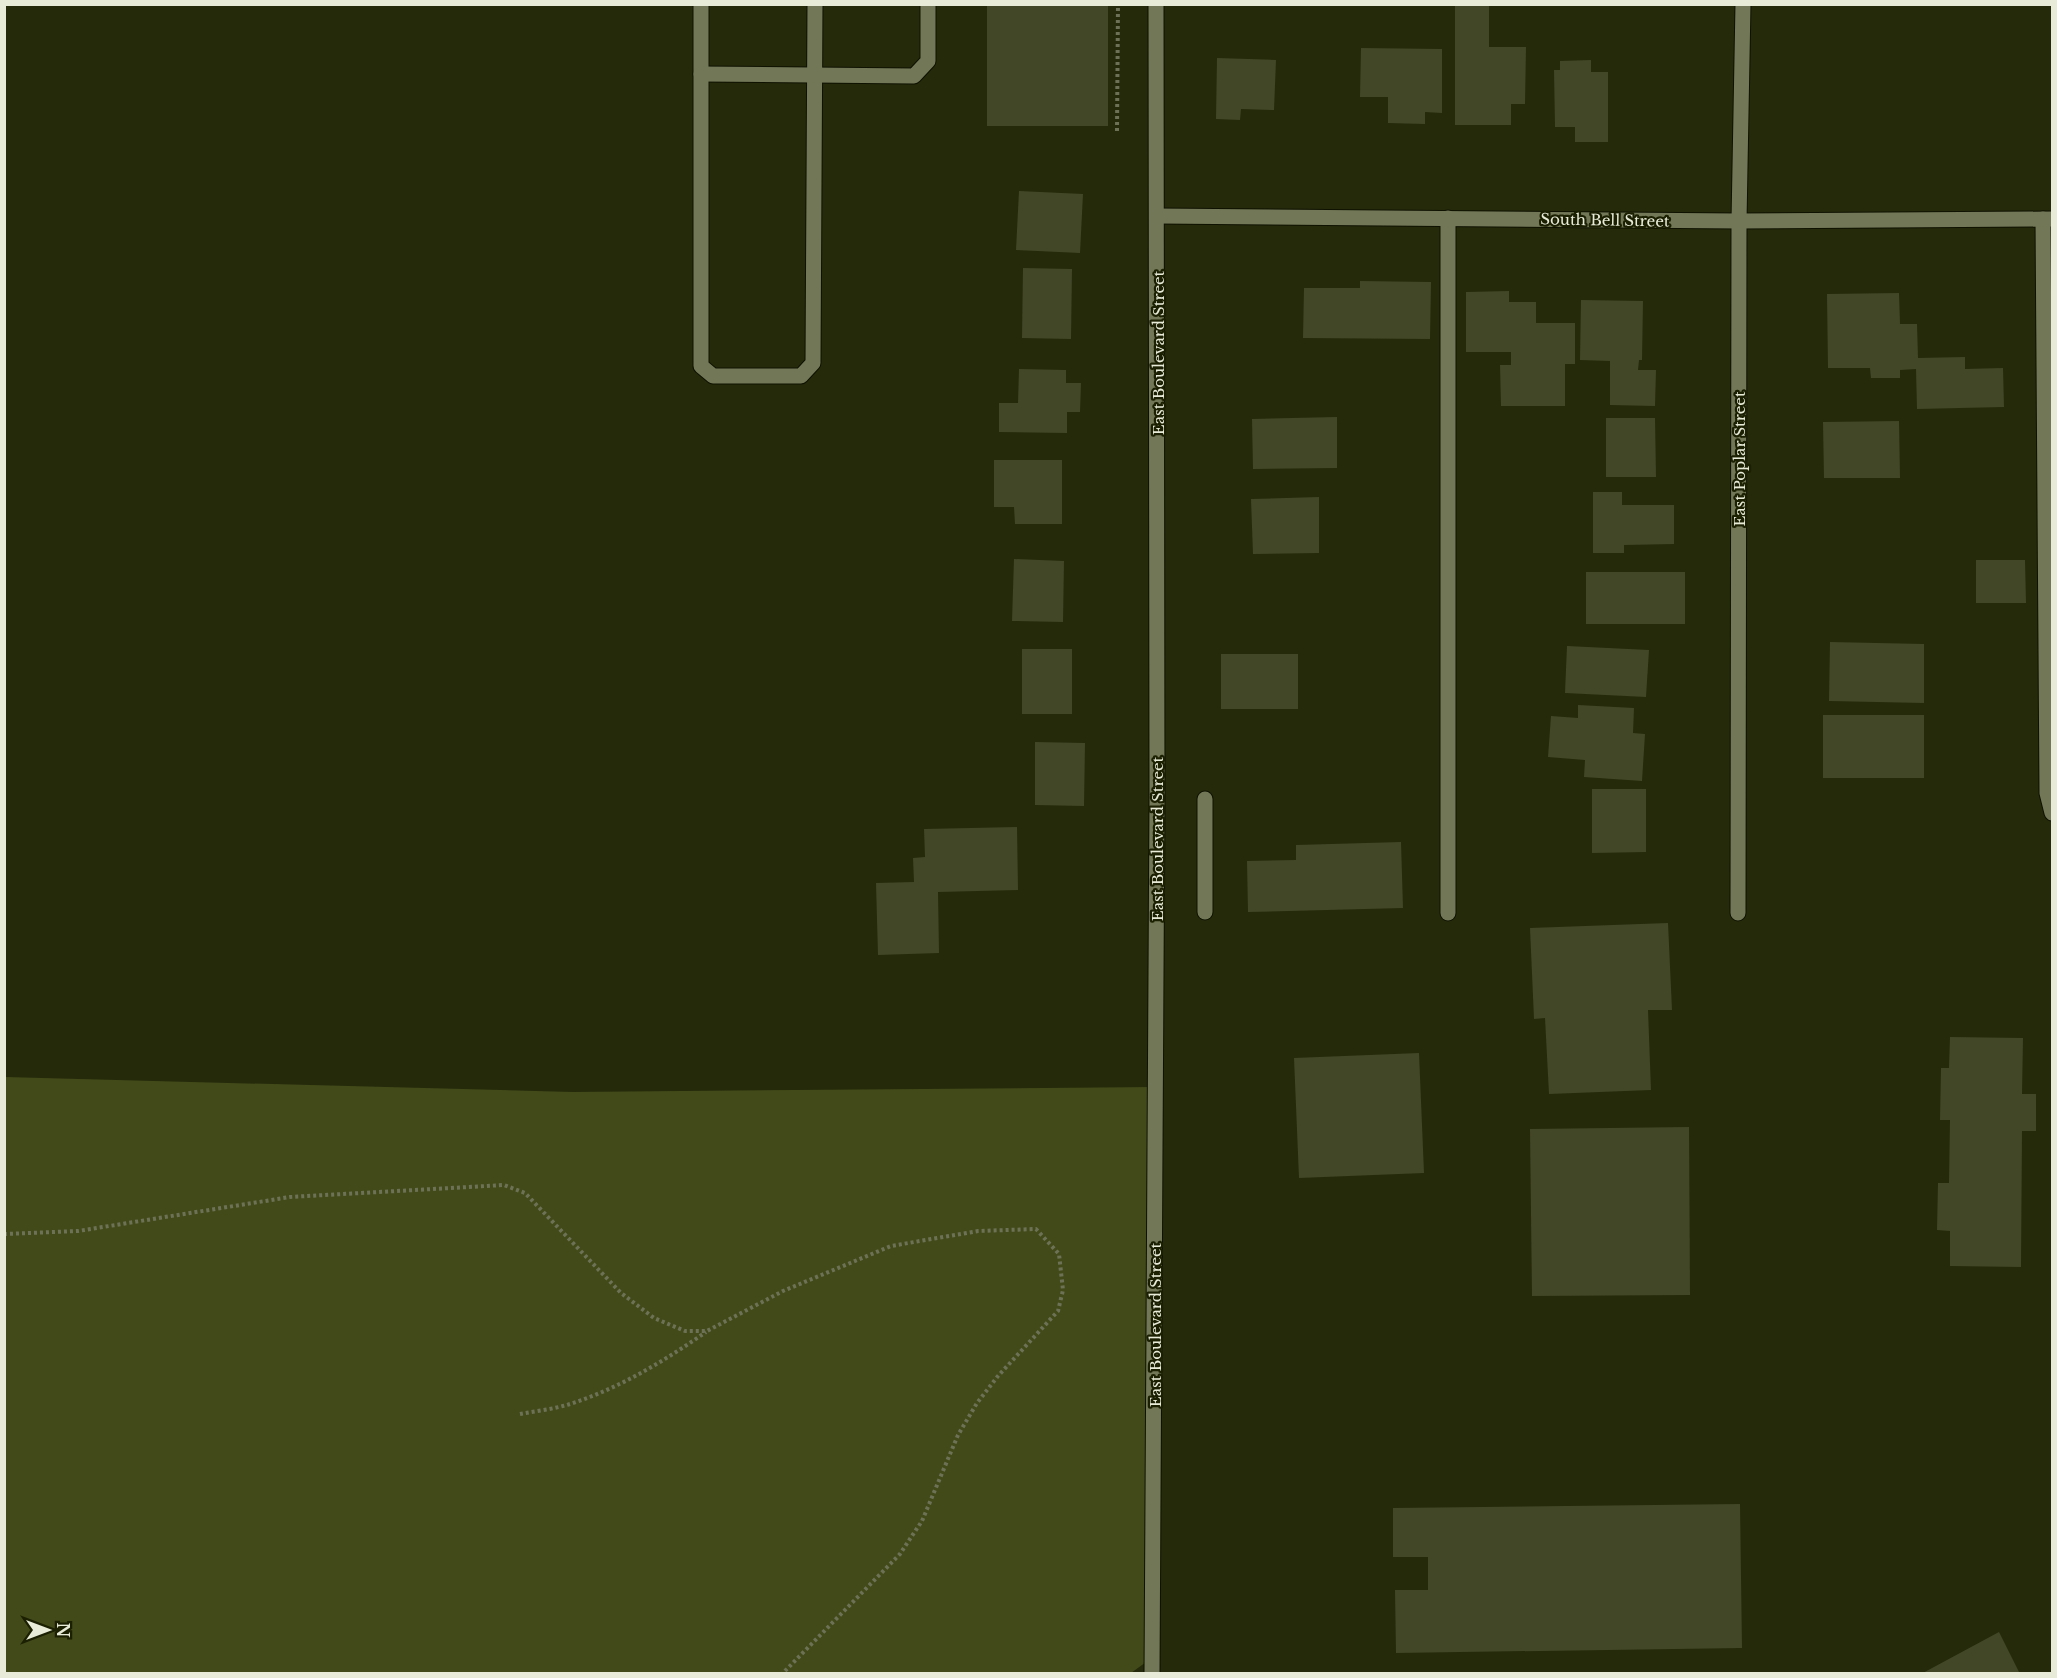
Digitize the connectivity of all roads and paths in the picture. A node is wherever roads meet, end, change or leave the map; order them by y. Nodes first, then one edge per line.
1 (701, 4) edge
2 (815, 4) edge
3 (928, 4) edge
4 (1118, 4) edge
5 (1156, 4) edge
6 (1743, 4) edge
7 (701, 75) junction
8 (815, 76) junction
9 (1117, 131) dead end
10 (1158, 216) junction
11 (1448, 218) junction
12 (2048, 219) edge
13 (1739, 221) junction
14 (1205, 800) dead end
15 (2052, 813) edge
16 (1205, 912) dead end
17 (1448, 913) dead end
18 (1738, 913) dead end
19 (4, 1234) edge
20 (707, 1331) junction
21 (520, 1414) dead end
22 (782, 1674) edge
23 (1152, 1674) edge

1 - 7 street
2 - 8 street
3 - 8 street
4 - 9 path
5 - 10 street, East Boulevard Street
6 - 13 street, East Poplar Street
7 - 8 street
7 - 8 street
10 - 11 street, South Bell Street
10 - 23 street, East Boulevard Street
11 - 13 street, South Bell Street
11 - 17 street
12 - 13 street, South Bell Street
12 - 15 street
13 - 18 street, East Poplar Street
14 - 16 street
19 - 20 path
20 - 21 path
20 - 22 path

